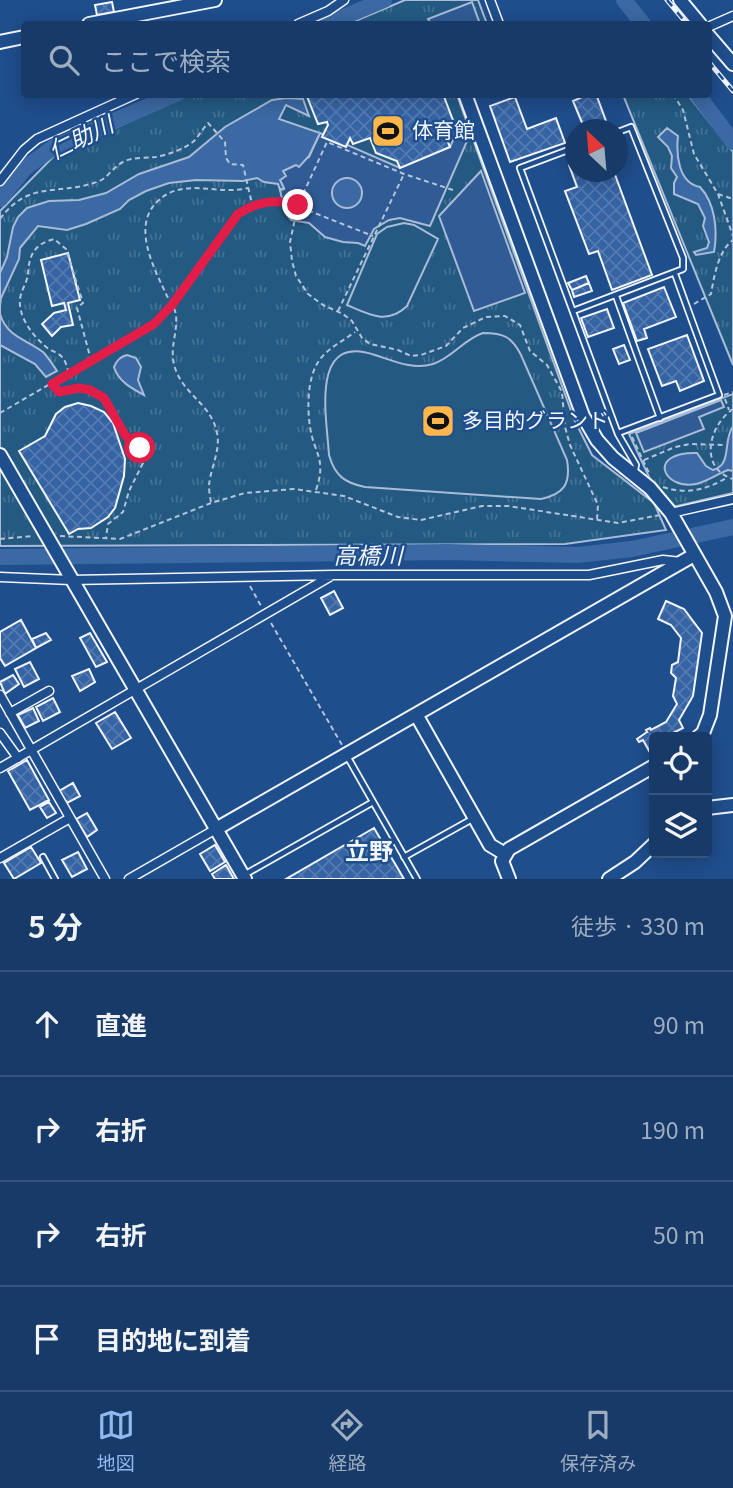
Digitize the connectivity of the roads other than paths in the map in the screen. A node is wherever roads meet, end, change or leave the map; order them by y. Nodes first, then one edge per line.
1 (215, 0) edge
2 (344, 0) edge
3 (490, 0) edge
4 (680, 0) edge
5 (733, 16) edge
6 (105, 21) edge
7 (305, 21) edge
8 (498, 21) edge
9 (698, 21) edge
10 (712, 26) edge
11 (21, 38) edge
12 (712, 39) edge
13 (0, 42) edge
14 (733, 64) edge
15 (127, 98) edge
16 (466, 98) edge
17 (628, 128) edge
18 (565, 151) edge
19 (0, 181) edge
20 (675, 274) junction
21 (616, 296) junction
22 (573, 312) junction
23 (660, 418) junction
24 (618, 433) junction
25 (0, 455) edge
26 (634, 475) junction
27 (733, 499) edge
28 (673, 516) junction
29 (694, 555) junction
30 (681, 562) junction
31 (334, 575) junction
32 (0, 577) edge
33 (11, 577) junction
34 (71, 580) junction
35 (0, 583) edge
36 (729, 616) edge
37 (134, 690) junction
38 (49, 691) dead end
39 (0, 695) edge
40 (10, 713) junction
41 (417, 716) junction
42 (703, 732) edge
43 (0, 733) edge
44 (31, 750) junction
45 (347, 755) junction
46 (18, 758) junction
47 (0, 768) edge
48 (649, 769) edge
49 (373, 802) junction
50 (733, 805) edge
51 (712, 807) edge
52 (70, 818) junction
53 (474, 818) junction
54 (216, 829) junction
55 (649, 849) edge
56 (505, 854) junction
57 (404, 857) junction
58 (0, 858) edge
59 (43, 858) dead end
60 (244, 877) edge
61 (55, 879) edge
62 (105, 879) edge
63 (129, 879) edge
64 (417, 879) edge
65 (509, 879) edge
66 (609, 879) edge

1 - 6 street
2 - 7 street
3 - 8 street
4 - 9 street
5 - 10 street
11 - 13 street
12 - 14 street
15 - 19 street
16 - 26 street
17 - 20 lane
18 - 22 lane
20 - 21 lane
20 - 23 lane
21 - 22 lane
21 - 23 lane
22 - 24 lane
23 - 24 lane
24 - 26 lane
25 - 34 street
26 - 28 street
27 - 28 street
28 - 29 street
29 - 30 street
29 - 36 street
30 - 31 street
30 - 41 street
31 - 34 street
31 - 37 street
32 - 33 street
33 - 34 street
33 - 35 street
34 - 37 street
36 - 42 street
37 - 44 street
37 - 54 street
38 - 40 street
39 - 40 street
40 - 44 street
41 - 45 street
41 - 53 street
43 - 46 street
44 - 46 street
44 - 52 street
45 - 49 lane
45 - 54 street
46 - 47 street
48 - 56 street
49 - 57 lane
49 - 60 lane
50 - 51 street
52 - 58 street
52 - 62 street
53 - 56 street
53 - 57 lane
54 - 60 street
54 - 63 street
55 - 66 street
56 - 65 street
57 - 64 lane
59 - 61 lane

